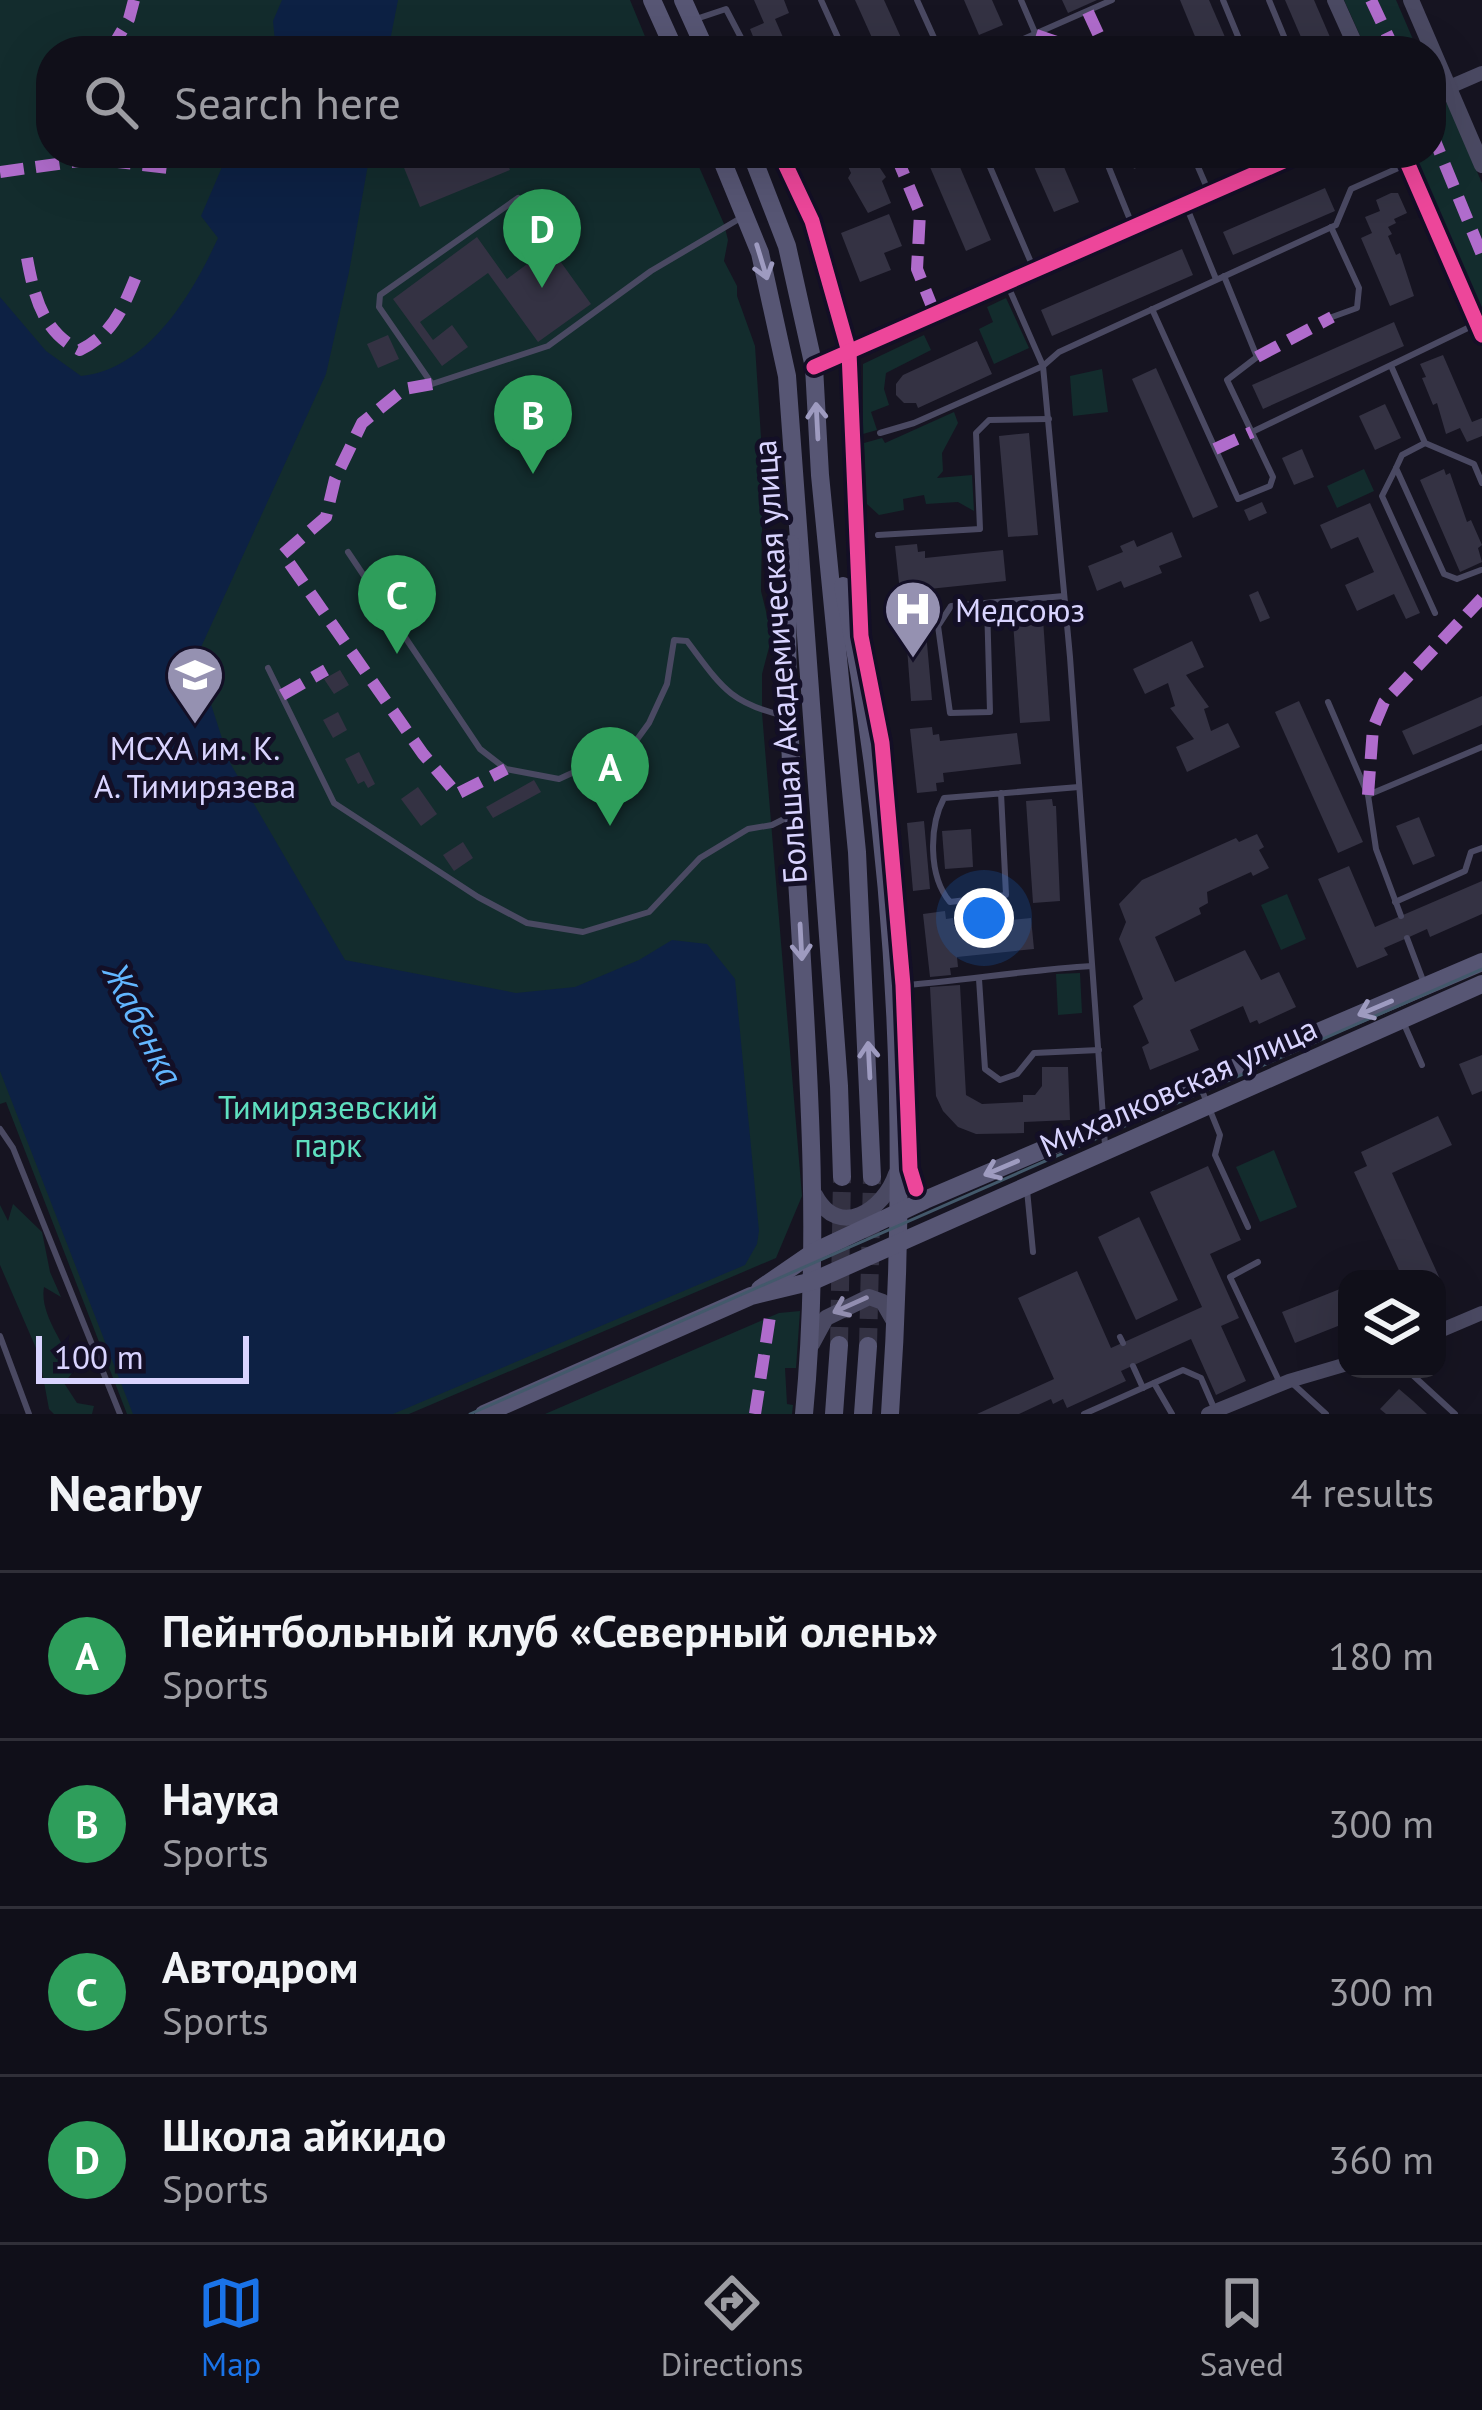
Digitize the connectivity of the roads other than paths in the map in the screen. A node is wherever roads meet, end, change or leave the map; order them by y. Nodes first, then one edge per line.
1 (652, 0) edge
2 (683, 0) edge
3 (821, 0) edge
4 (917, 0) edge
5 (1021, 0) edge
6 (1112, 0) edge
7 (1223, 0) edge
8 (1269, 0) edge
9 (1335, 0) edge
10 (1412, 0) edge
11 (720, 4) edge
12 (692, 21) junction
13 (1036, 35) joint
14 (668, 36) edge
15 (699, 36) edge
16 (741, 36) edge
17 (837, 36) edge
18 (933, 36) edge
19 (1238, 36) edge
20 (1284, 36) edge
21 (1351, 36) edge
22 (1423, 36) edge
23 (1482, 73) edge
24 (1446, 89) edge
25 (1446, 102) edge
26 (1482, 164) edge
27 (726, 168) edge
28 (757, 168) edge
29 (991, 168) edge
30 (1108, 168) edge
31 (1198, 168) edge
32 (1265, 168) edge
33 (1388, 168) edge
34 (1410, 168) edge
35 (1209, 194) junction
36 (518, 198) dead end
37 (1185, 204) junction
38 (747, 214) junction
39 (1133, 227) junction
40 (1331, 227) junction
41 (1035, 270) junction
42 (1220, 278) junction
43 (1006, 283) junction
44 (1152, 309) junction
45 (1332, 317) dead end
46 (1480, 330) edge
47 (1043, 366) junction
48 (814, 367) junction
49 (1392, 368) junction
50 (1048, 419) junction
51 (1252, 432) junction
52 (880, 433) dead end
53 (1425, 443) junction
54 (1396, 468) junction
55 (820, 476) junction
56 (1482, 483) edge
57 (796, 490) junction
58 (878, 536) dead end
59 (348, 552) dead end
60 (1482, 571) edge
61 (1064, 596) junction
62 (987, 603) junction
63 (1435, 613) dead end
64 (268, 668) dead end
65 (1328, 702) dead end
66 (789, 717) junction
67 (1482, 747) edge
68 (1079, 787) junction
69 (1001, 794) junction
70 (1369, 795) junction
71 (794, 814) junction
72 (1482, 848) edge
73 (1395, 902) junction
74 (1401, 916) dead end
75 (1407, 938) dead end
76 (1482, 962) edge
77 (1092, 966) junction
78 (980, 979) junction
79 (1482, 984) edge
80 (892, 986) junction
81 (1425, 986) junction
82 (1401, 1019) junction
83 (1100, 1051) junction
84 (1422, 1064) dead end
85 (1200, 1084) junction
86 (1208, 1105) junction
87 (1104, 1124) junction
88 (0, 1129) edge
89 (1106, 1150) junction
90 (898, 1170) junction
91 (842, 1177) tunnel mouth
92 (872, 1177) tunnel mouth
93 (1027, 1186) junction
94 (815, 1195) junction
95 (898, 1213) junction
96 (1248, 1227) dead end
97 (898, 1244) junction
98 (814, 1252) junction
99 (1033, 1252) dead end
100 (1258, 1262) dead end
101 (814, 1281) junction
102 (751, 1295) junction
103 (1482, 1312) edge
104 (895, 1324) junction
105 (1446, 1328) edge
106 (0, 1336) edge
107 (839, 1345) tunnel mouth
108 (868, 1346) tunnel mouth
109 (810, 1348) junction
110 (1133, 1366) dead end
111 (1338, 1367) edge
112 (1416, 1378) edge
113 (1154, 1383) junction
114 (1285, 1383) junction
115 (1143, 1388) junction
116 (118, 1410) edge
117 (1212, 1412) edge
118 (29, 1414) edge
119 (108, 1414) edge
120 (484, 1414) edge
121 (804, 1414) edge
122 (834, 1414) edge
123 (863, 1414) edge
124 (890, 1414) edge
125 (1084, 1414) edge
126 (1172, 1414) edge
127 (1326, 1414) edge
128 (1455, 1414) edge

1 - 14 main road
2 - 12 main road
3 - 17 lane
4 - 18 lane
5 - 13 lane
6 - 13 lane
7 - 19 lane
8 - 20 lane
9 - 21 street
10 - 22 street
11 - 12 lane
11 - 16 lane
12 - 15 main road
23 - 24 street
25 - 26 street
27 - 38 main road, Большая Академическая улица
28 - 48 main road, Большая Академическая улица
29 - 41 lane
30 - 39 lane
31 - 35 lane
32 - 35 street
33 - 40 lane
34 - 46 street
35 - 37 street
36 - 38 lane
37 - 39 street
37 - 42 lane
38 -> 57 main road, Большая Академическая улица
39 - 41 street
40 - 42 lane
40 - 45 lane
41 - 43 street
42 - 44 lane
42 - 51 lane
43 - 47 lane
43 - 48 street
44 - 47 lane
44 - 51 lane
46 - 49 lane
47 - 50 lane
47 - 52 lane
55 -> 48 main road, Большая Академическая улица
49 - 51 lane
49 - 53 lane
50 - 58 lane
50 - 61 lane
53 - 54 lane
53 - 56 lane
54 - 60 lane
54 - 63 lane
55 - 80 main road
92 -> 55 main road, Большая Академическая улица
57 - 66 main road
57 - 91 main road, Большая Академическая улица
59 - 66 lane
61 - 62 lane
61 - 68 lane
62 - 62 lane
64 - 71 lane
65 - 70 lane
66 - 71 main road
67 - 70 lane
68 - 69 lane
68 - 77 lane
69 - 69 lane
70 - 73 lane
71 -> 94 main road
72 - 73 lane
73 - 74 lane
75 - 81 lane
76 - 81 main road, Михалковская улица
77 - 78 lane
77 - 83 lane
78 - 80 lane
78 - 83 lane
79 - 82 main road, Михалковская улица
80 - 90 main road
81 -> 85 main road, Михалковская улица
82 - 84 lane
82 - 86 main road, Михалковская улица
83 - 87 lane
85 - 86 lane
85 - 87 main road, Михалковская улица
86 - 89 main road, Михалковская улица
86 - 96 lane
87 - 89 lane
87 -> 95 main road, Михалковская улица
88 - 116 lane
89 - 93 main road, Михалковская улица
90 - 94 street
90 - 95 main road
93 - 97 main road, Михалковская улица
93 - 99 lane
94 - 98 main road
95 - 97 main road
95 - 98 main road, Михалковская улица
97 - 101 main road, Михалковская улица
97 - 104 main road
98 - 101 main road
98 - 102 main road, Михалковская улица
100 - 114 lane
101 - 102 main road, Михалковская улица
101 - 109 main road
102 - 120 main road
103 - 105 street
104 -> 109 street
104 - 124 main road
106 - 118 lane
107 - 122 main road
108 - 123 main road
109 - 121 main road
110 - 115 lane
111 - 114 street
112 - 128 lane
113 - 115 lane
113 - 117 lane
113 - 126 lane
114 - 117 street
114 - 127 lane
115 - 125 lane
116 - 119 lane

